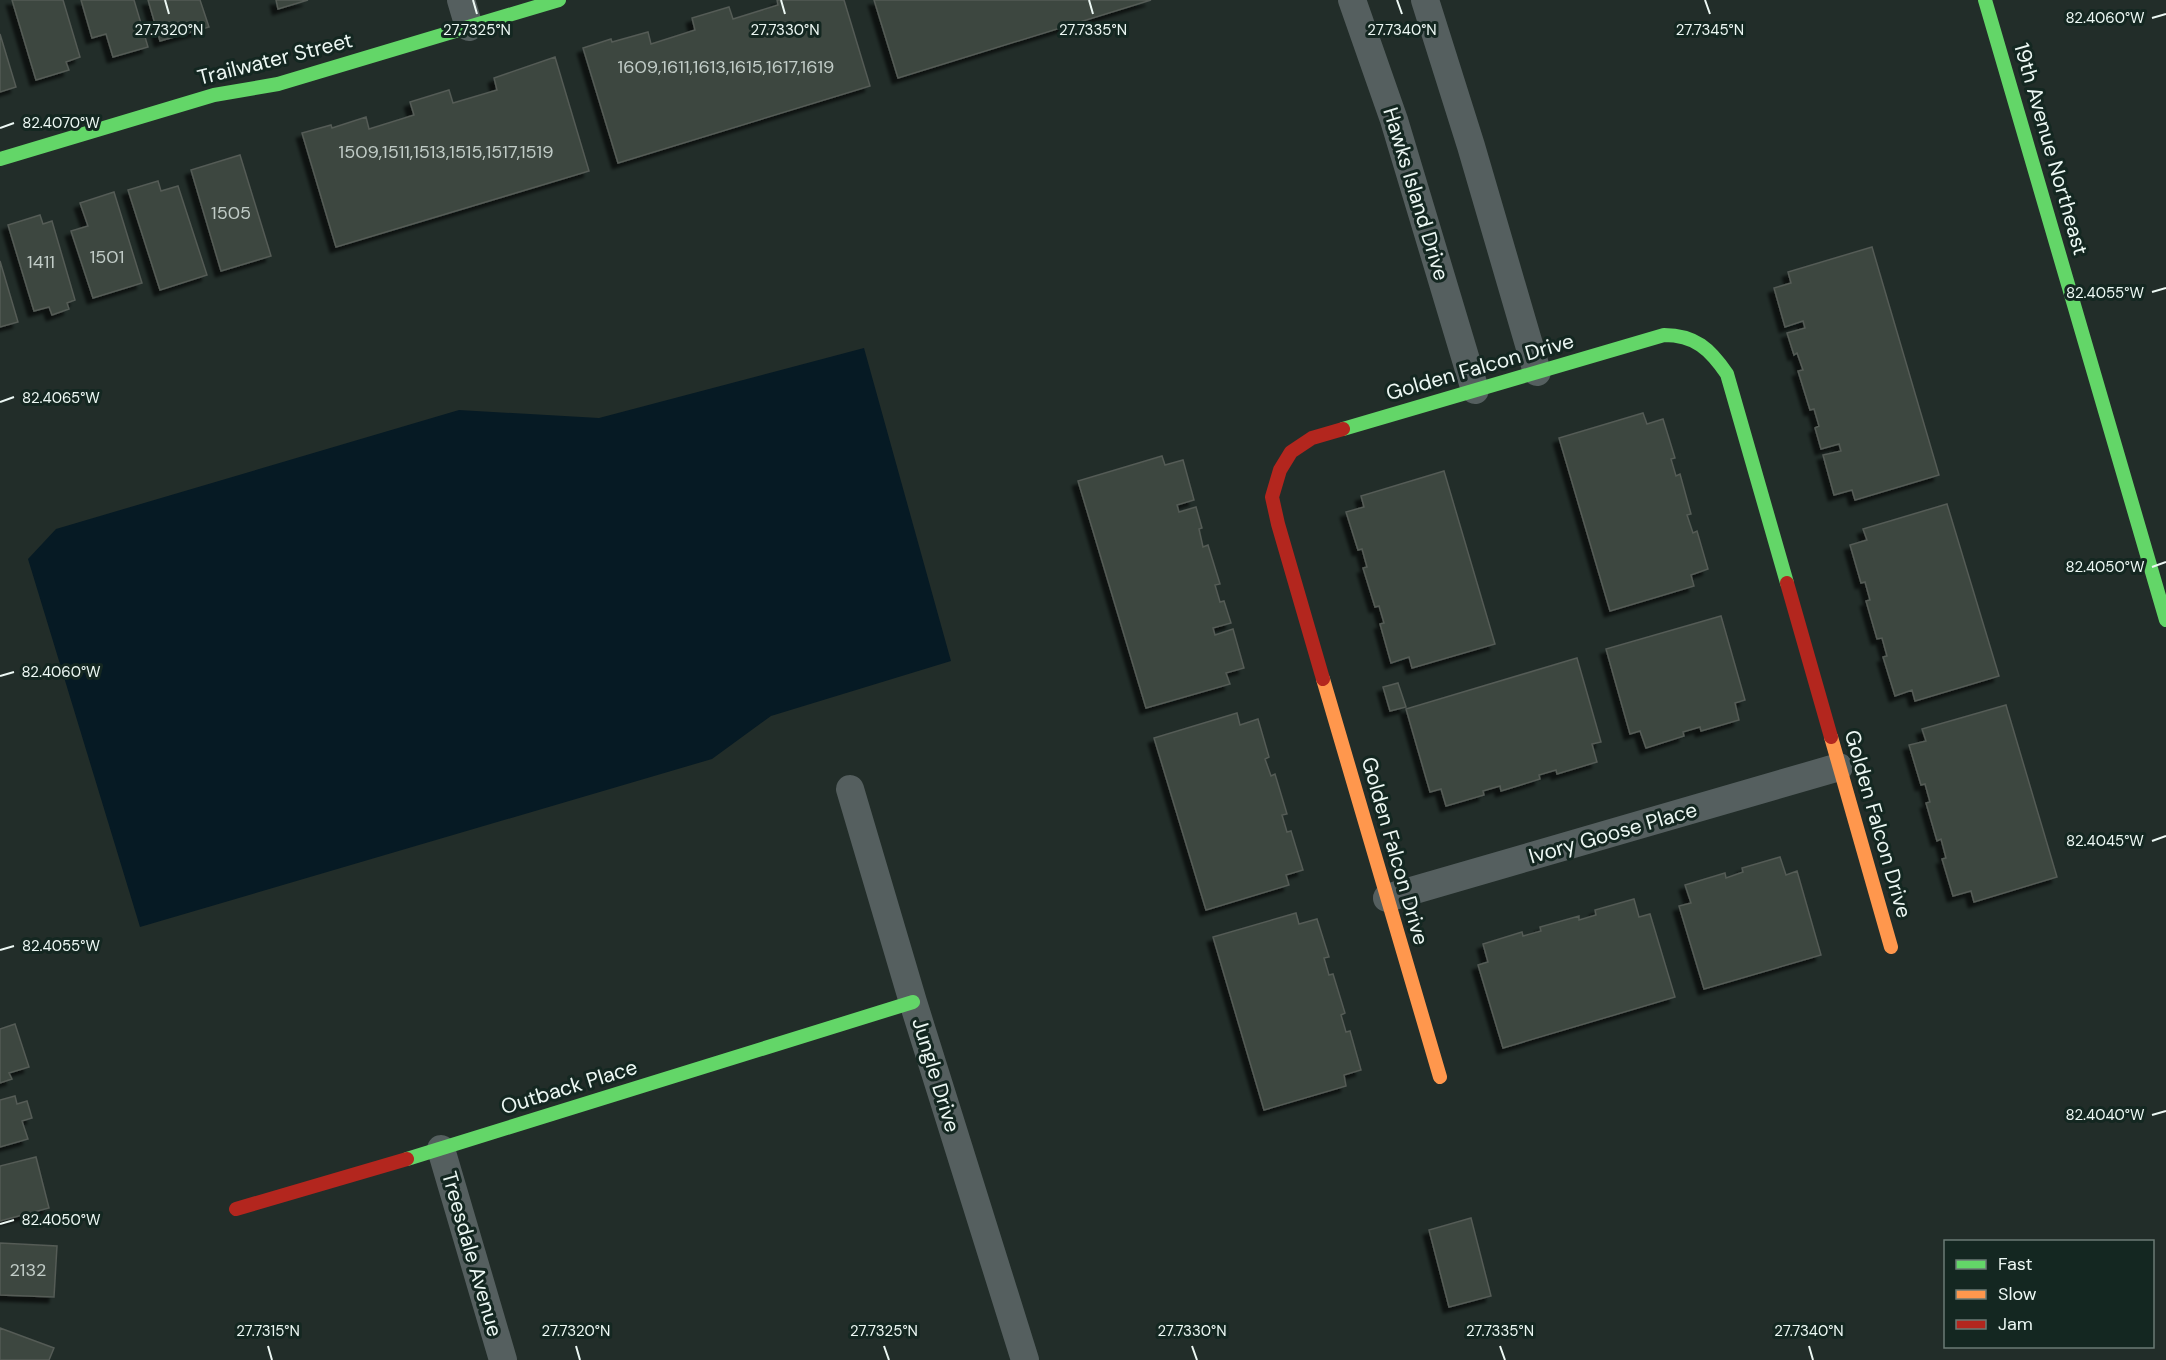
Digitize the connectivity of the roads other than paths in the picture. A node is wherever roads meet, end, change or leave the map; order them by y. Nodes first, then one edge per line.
1 (461, 0) edge
2 (559, 0) edge
3 (1352, 0) edge
4 (1425, 0) edge
5 (1985, 0) edge
6 (469, 27) junction
7 (0, 159) edge
8 (1538, 372) junction
9 (1475, 390) junction
10 (2166, 620) edge
11 (1839, 767) junction
12 (850, 789) dead end
13 (1387, 898) junction
14 (1891, 947) dead end
15 (913, 1002) junction
16 (1440, 1077) dead end
17 (441, 1149) junction
18 (236, 1209) dead end
19 (503, 1360) edge
20 (1025, 1360) edge

1 - 6 street
2 - 6 street, Trailwater Street
3 - 9 street, Hawks Island Drive
4 - 8 street
5 - 10 street, 19th Avenue Northeast
6 - 7 street, Trailwater Street
8 - 9 street, Golden Falcon Drive
8 - 11 street, Golden Falcon Drive
9 - 13 street, Golden Falcon Drive
11 - 13 street, Ivory Goose Place
11 - 14 street, Golden Falcon Drive
12 - 15 street, Jungle Drive
13 - 16 street, Golden Falcon Drive
15 - 17 street, Outback Place
15 - 20 street, Jungle Drive
17 - 18 street, Outback Place
17 - 19 street, Treesdale Avenue

